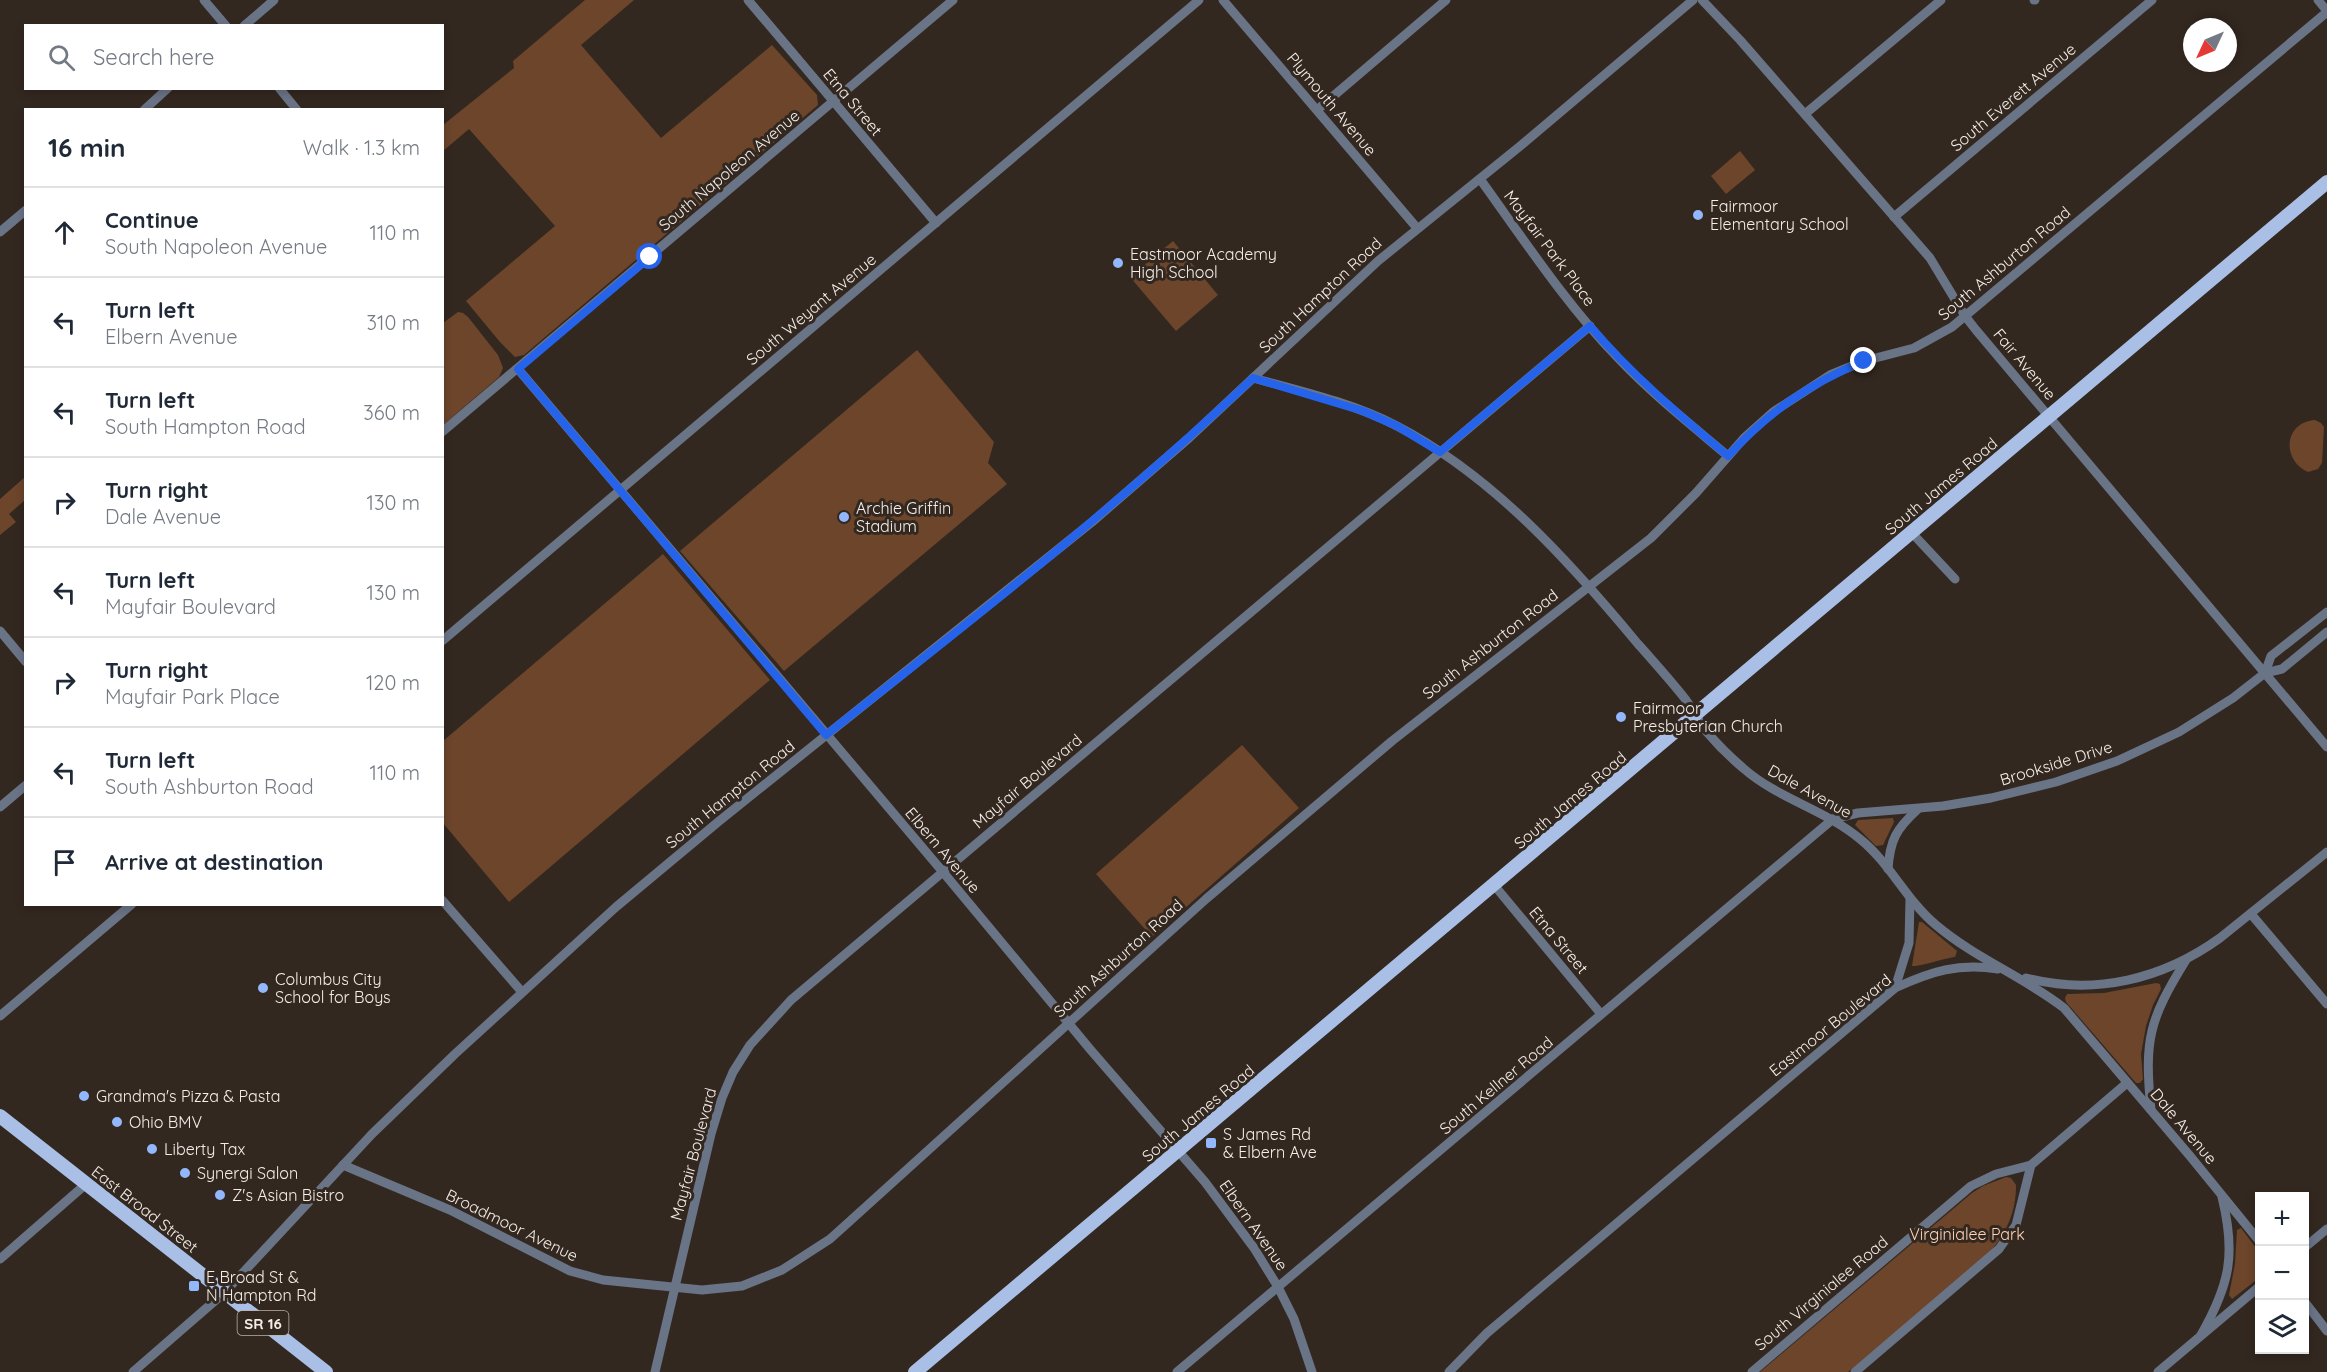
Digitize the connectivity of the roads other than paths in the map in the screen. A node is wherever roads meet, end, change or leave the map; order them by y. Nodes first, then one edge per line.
1 (204, 0) edge
2 (274, 0) edge
3 (748, 0) edge
4 (953, 0) edge
5 (1200, 0) edge
6 (1224, 0) edge
7 (1446, 0) edge
8 (1693, 0) edge
9 (1702, 0) edge
10 (1941, 0) edge
11 (2152, 0) edge
12 (2318, 0) edge
13 (2327, 11) edge
14 (224, 24) edge
15 (246, 24) edge
16 (166, 90) edge
17 (281, 90) edge
18 (833, 102) junction
19 (146, 108) edge
20 (295, 108) edge
21 (1317, 110) junction
22 (1805, 114) junction
23 (1480, 179) junction
24 (2327, 182) edge
25 (24, 212) edge
26 (1894, 217) junction
27 (936, 223) junction
28 (1417, 228) junction
29 (0, 232) edge
30 (1965, 316) junction
31 (1590, 326) junction
32 (518, 369) junction
33 (1253, 378) junction
34 (2049, 416) junction
35 (444, 430) edge
36 (1440, 452) junction
37 (1728, 456) junction
38 (620, 490) junction
39 (1912, 533) junction
40 (1955, 579) dead end
41 (1587, 587) junction
42 (2327, 612) edge
43 (0, 631) edge
44 (2327, 632) edge
45 (444, 639) edge
46 (24, 660) edge
47 (2265, 673) junction
48 (1696, 715) junction
49 (826, 735) junction
50 (2327, 747) edge
51 (24, 787) edge
52 (0, 807) edge
53 (1918, 809) junction
54 (1833, 819) junction
55 (2327, 852) edge
56 (1888, 869) junction
57 (943, 872) junction
58 (1494, 885) junction
59 (1910, 898) junction
60 (444, 902) edge
61 (130, 906) edge
62 (2251, 914) junction
63 (2187, 960) junction
64 (2010, 973) junction
65 (1895, 988) junction
66 (522, 992) junction
67 (2327, 1004) edge
68 (1602, 1014) junction
69 (0, 1016) edge
70 (1068, 1023) junction
71 (2127, 1083) junction
72 (2151, 1110) junction
73 (0, 1116) edge
74 (1178, 1151) junction
75 (343, 1164) junction
76 (2031, 1165) junction
77 (86, 1184) junction
78 (2222, 1194) junction
79 (2327, 1229) edge
80 (2255, 1237) edge
81 (2306, 1246) edge
82 (0, 1259) edge
83 (674, 1287) junction
84 (1278, 1287) junction
85 (2255, 1289) edge
86 (225, 1292) junction
87 (2309, 1308) edge
88 (2327, 1331) edge
89 (2201, 1335) junction
90 (1462, 1357) junction
91 (133, 1372) edge
92 (326, 1372) edge
93 (655, 1372) edge
94 (915, 1372) edge
95 (1177, 1372) edge
96 (1312, 1372) edge
97 (1449, 1372) edge
98 (1457, 1372) edge
99 (1752, 1372) edge
100 (1855, 1372) edge
101 (2158, 1372) edge

1 - 14 street
2 - 15 street
3 - 18 street, Etna Street
4 - 18 street, South Napoleon Avenue
5 - 27 street, South Weyant Avenue
6 - 21 street, Plymouth Avenue
7 - 21 street
8 - 23 street, South Hampton Road
9 - 22 street, Fair Avenue
10 - 22 street
11 - 26 street, South Everett Avenue
12 - 13 street
13 - 30 street, South Ashburton Road
16 - 19 street
17 - 20 street
18 - 27 street, Etna Street
18 - 32 street, South Napoleon Avenue
21 - 28 street, Plymouth Avenue
22 - 26 street, Fair Avenue
23 - 28 street, South Hampton Road
23 - 31 street, Mayfair Park Place
24 - 34 main road, South James Road
25 - 29 street
26 - 30 street, Fair Avenue
27 - 38 street, South Weyant Avenue
28 - 33 street, South Hampton Road
30 - 34 street, Fair Avenue
30 - 37 street, South Ashburton Road
31 - 36 street, Mayfair Boulevard
31 - 37 street, Mayfair Park Place
32 - 35 street, South Napoleon Avenue
32 - 38 street, Elbern Avenue
33 - 36 street, Dale Avenue
33 - 49 street, South Hampton Road
34 - 39 main road, South James Road
34 - 47 street, Fair Avenue
36 - 41 street, Dale Avenue
36 - 57 street, Mayfair Boulevard
37 - 41 street, South Ashburton Road
38 - 45 street, South Weyant Avenue
38 - 49 street, Elbern Avenue
39 - 40 street
39 - 48 main road, South James Road
41 - 48 street, Dale Avenue
41 - 70 street, South Ashburton Road
42 - 47 street, Brookside Drive
43 - 46 street
44 - 47 street, Brookside Drive
47 - 50 street, Fair Avenue
47 - 53 street, Brookside Drive
48 - 54 street, Dale Avenue
48 - 58 main road, South James Road
49 - 57 street, Elbern Avenue
49 - 66 street, South Hampton Road
51 - 52 street
53 - 54 street, Brookside Drive
53 - 56 street
54 - 56 street, Dale Avenue
54 - 68 street, South Kellner Road
55 - 62 street, Eastmoor Boulevard
56 - 59 street, Dale Avenue
57 - 70 street, Elbern Avenue
57 - 83 street, Mayfair Boulevard
58 - 68 street, Etna Street
58 - 74 main road, South James Road
59 - 64 street, Dale Avenue
59 - 65 street
60 - 66 street
61 - 69 street
62 - 63 street, Eastmoor Boulevard
62 - 67 street
63 - 64 street, Eastmoor Boulevard
63 - 72 street
64 - 65 street, Eastmoor Boulevard
64 - 71 street, Dale Avenue
65 - 90 street, Eastmoor Boulevard
66 - 75 street, South Hampton Road
68 - 84 street, South Kellner Road
70 - 74 street, Elbern Avenue
70 - 83 street, South Ashburton Road
71 - 72 street, Dale Avenue
71 - 76 street, South Virginialee Road
72 - 78 street, Dale Avenue
73 - 77 main road, East Broad Street / SR 16
74 - 84 street, Elbern Avenue
74 - 94 main road, South James Road
75 - 83 street, Broadmoor Avenue
75 - 86 street, South Hampton Road
76 - 99 street, South Virginialee Road
76 - 100 street
77 - 82 street
77 - 86 main road, East Broad Street / SR 16
78 - 80 street, Dale Avenue
78 - 89 street
79 - 81 street
83 - 93 street, Mayfair Boulevard
84 - 95 street, South Kellner Road
84 - 96 street, Elbern Avenue
85 - 89 street
86 - 91 street, South Hampton Road
86 - 92 main road, East Broad Street / SR 16
87 - 88 street
89 - 101 street
90 - 97 street, Eastmoor Boulevard
90 - 98 street

